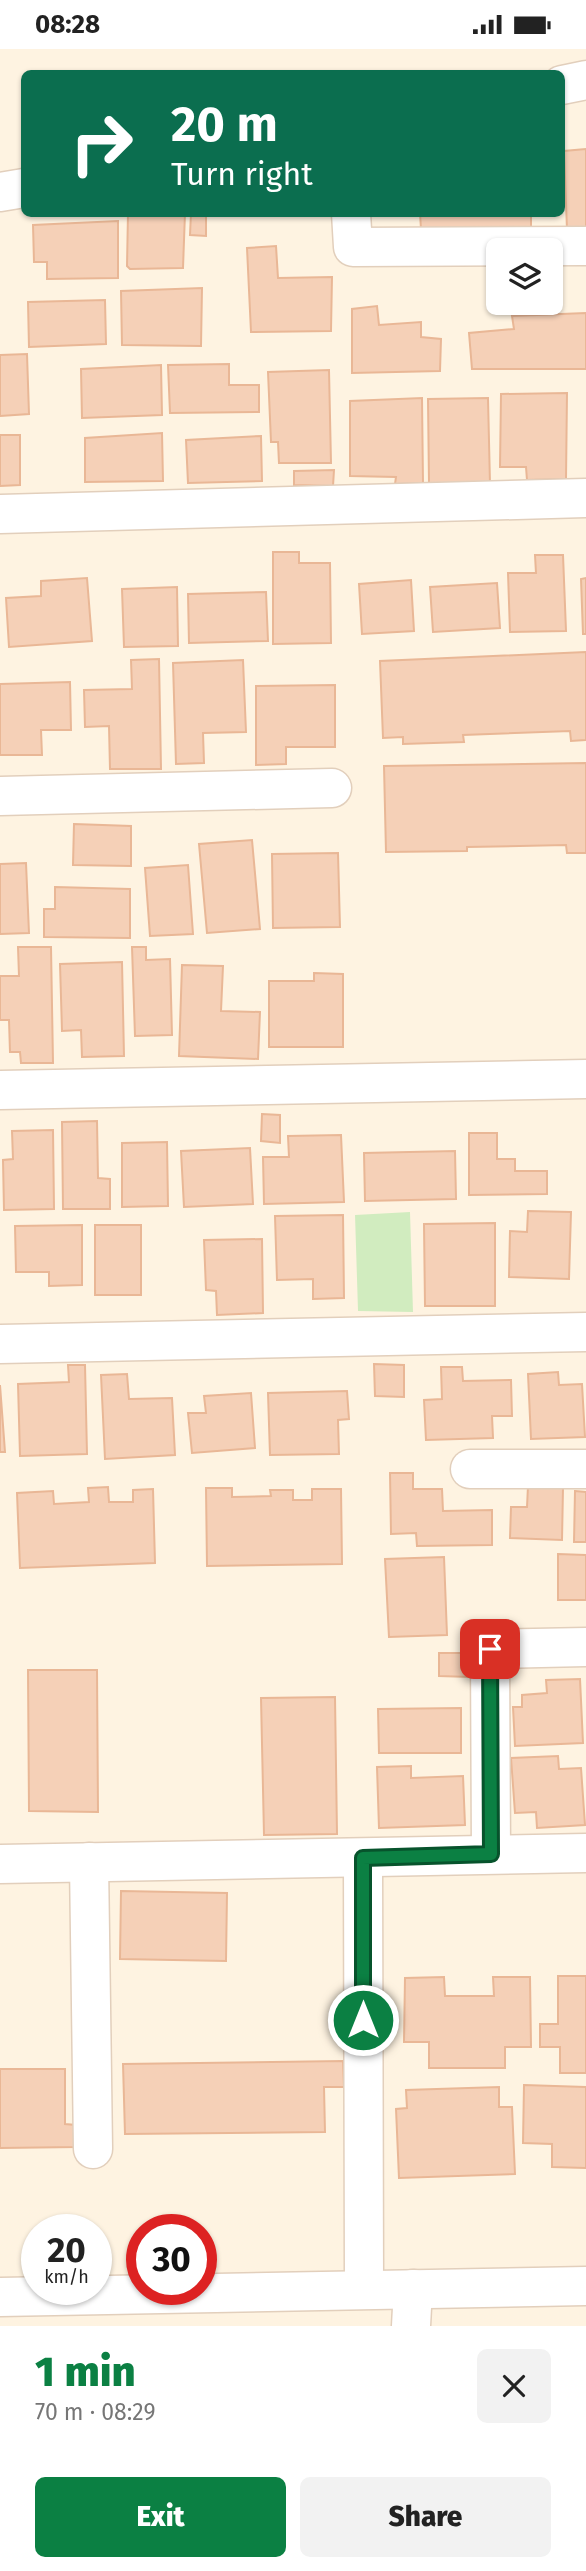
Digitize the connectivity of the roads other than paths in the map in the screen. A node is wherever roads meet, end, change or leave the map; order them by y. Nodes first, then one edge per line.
1 (586, 80) edge
2 (565, 84) edge
3 (21, 188) edge
4 (0, 192) edge
5 (351, 217) edge
6 (586, 246) edge
7 (586, 498) edge
8 (0, 514) edge
9 (332, 788) dead end
10 (0, 796) edge
11 (586, 1079) edge
12 (0, 1090) edge
13 (586, 1332) edge
14 (0, 1344) edge
15 (470, 1469) dead end
16 (586, 1469) edge
17 (586, 1647) edge
18 (586, 1853) edge
19 (491, 1854) junction
20 (363, 1858) junction
21 (89, 1862) junction
22 (0, 1864) edge
23 (93, 2149) dead end
24 (586, 2287) edge
25 (364, 2290) junction
26 (0, 2297) edge
27 (412, 2308) edge

1 - 2 street
3 - 4 street
5 - 6 street
7 - 8 street
9 - 10 street
11 - 12 street
13 - 14 street
15 - 16 street
17 - 19 street
18 - 19 street
19 - 20 street
20 - 21 street
20 - 25 street
21 - 22 street
21 - 23 street
24 - 27 street
25 - 26 street
25 - 27 street

